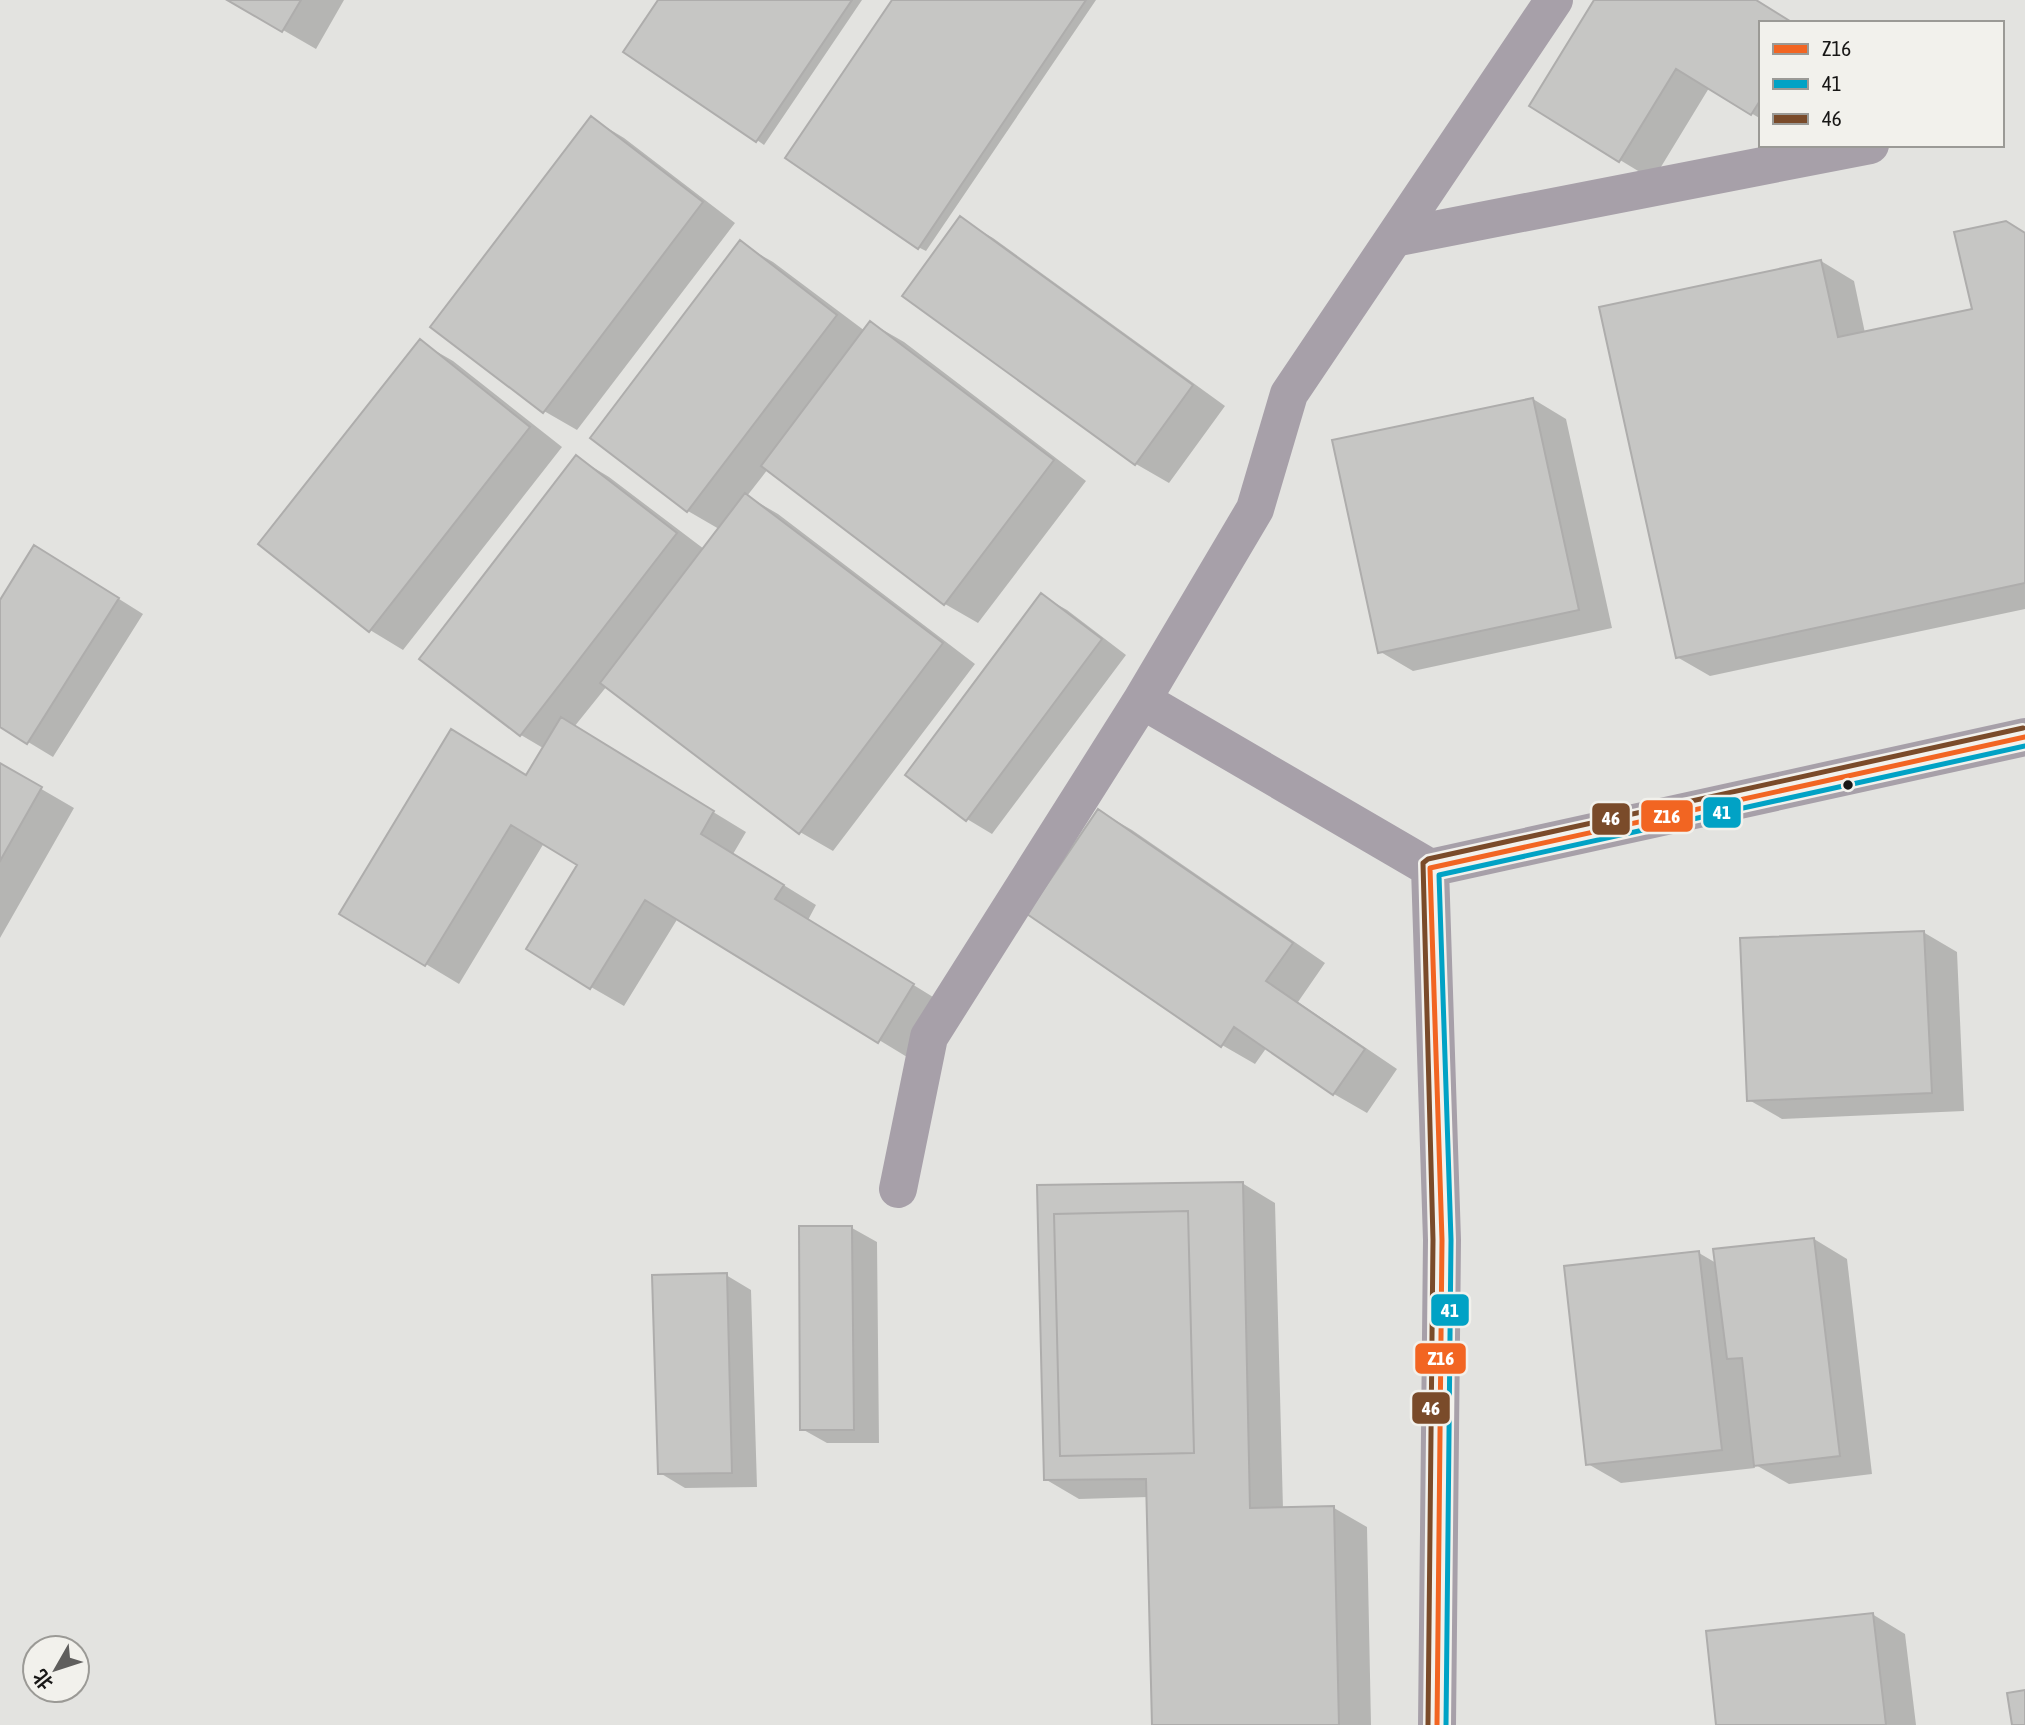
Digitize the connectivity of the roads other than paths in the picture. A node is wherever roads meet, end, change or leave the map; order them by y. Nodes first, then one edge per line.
1 (1553, 0) edge
2 (1861, 147) edge
3 (1394, 238) junction
4 (1142, 700) junction
5 (2025, 737) edge
6 (1430, 868) junction
7 (898, 1189) dead end
8 (1437, 1725) edge

1 - 3 street
2 - 3 street
3 - 4 street
4 - 6 street
4 - 7 street
5 - 6 street
6 - 8 street

